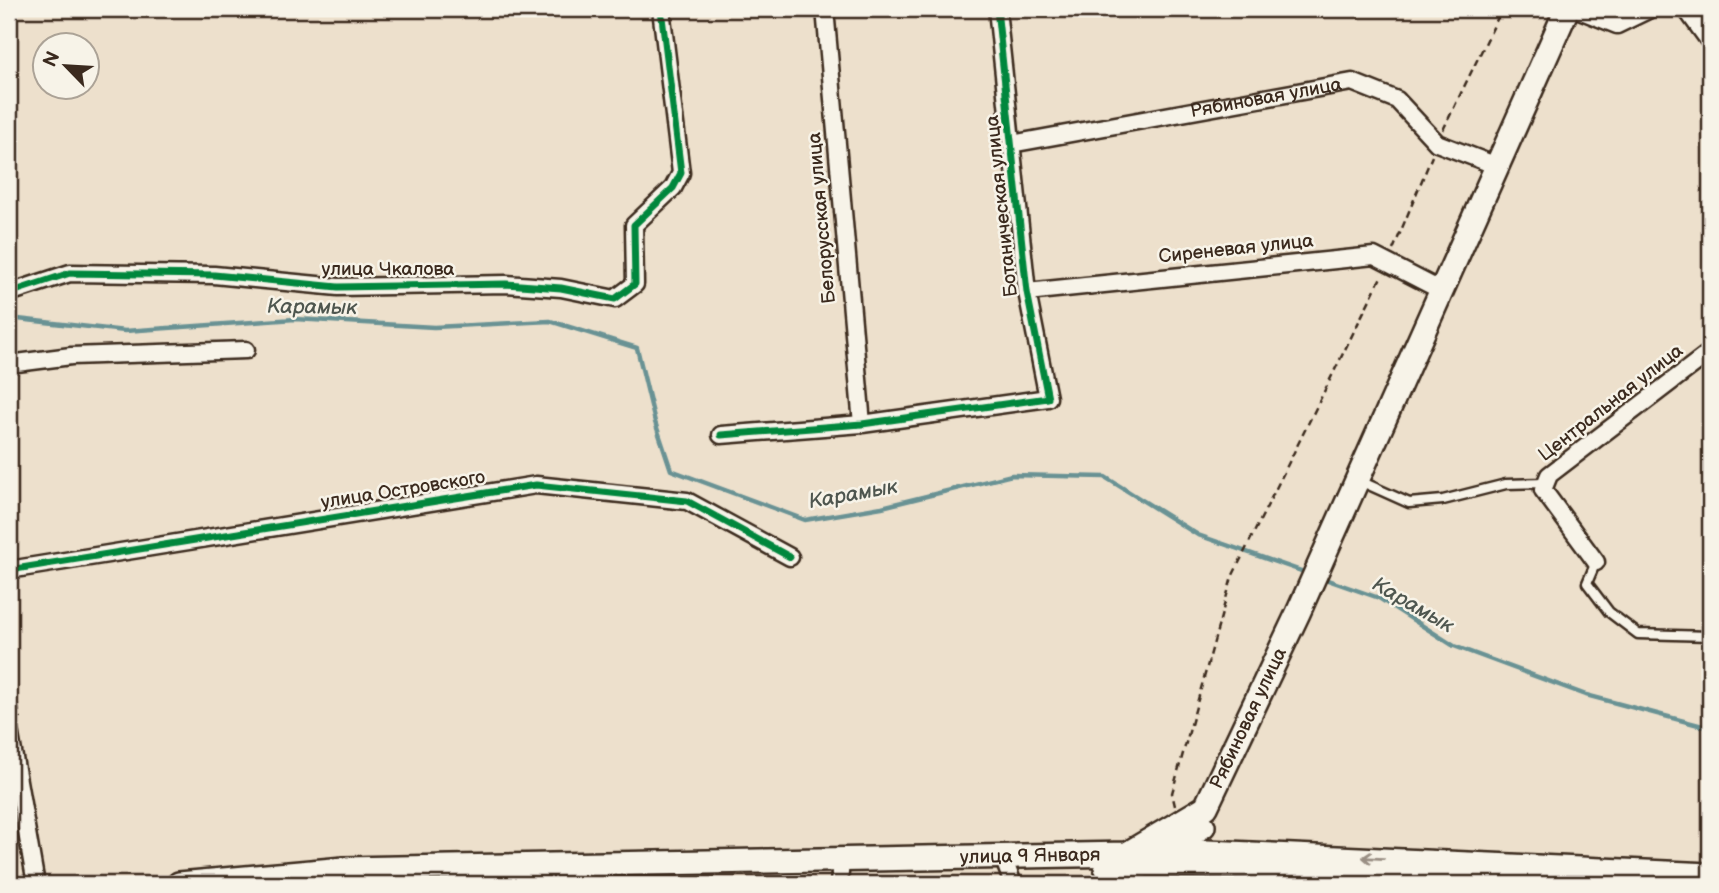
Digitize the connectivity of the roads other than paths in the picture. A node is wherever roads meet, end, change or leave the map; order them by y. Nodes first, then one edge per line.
1 (660, 9) edge
2 (825, 9) edge
3 (997, 9) edge
4 (1567, 9) edge
5 (1578, 9) edge
6 (1650, 9) edge
7 (1686, 9) edge
8 (1710, 42) edge
9 (1011, 144) junction
10 (1497, 166) junction
11 (1442, 291) junction
12 (1027, 292) junction
13 (9, 293) edge
14 (246, 350) dead end
15 (1710, 352) edge
16 (9, 364) edge
17 (862, 424) junction
18 (722, 435) dead end
19 (1364, 483) junction
20 (1545, 487) junction
21 (790, 557) dead end
22 (1596, 562) joint
23 (9, 570) edge
24 (1304, 616) junction
25 (1710, 636) edge
26 (9, 729) edge
27 (1164, 851) junction
28 (1133, 860) junction
29 (1262, 869) edge
30 (1008, 870) edge
31 (840, 873) edge
32 (1710, 873) edge
33 (1503, 875) edge
34 (517, 877) edge
35 (273, 880) edge
36 (36, 884) edge
37 (179, 884) edge
38 (309, 884) edge
39 (1619, 884) edge

1 - 13 street, улица Чкалова
2 - 17 street, Белорусская улица
3 - 9 street, Ботаническая улица
4 - 10 main road
5 - 6 street
5 - 19 main road
7 - 8 street
9 - 10 street, Рябиновая улица
9 - 12 street, Ботаническая улица
10 - 11 main road
11 - 12 street, Сиреневая улица
11 - 19 main road
12 - 17 street, Ботаническая улица
14 - 16 street
15 - 20 street, Центральная улица
17 - 18 street
19 - 20 lane
19 - 24 main road, Рябиновая улица
20 - 22 street
21 - 23 street, улица Островского
22 - 25 lane
24 - 27 main road
24 - 28 main road, Рябиновая улица
26 - 36 street
27 - 28 main road
27 - 29 street
28 - 29 street
28 - 30 main road, улица 9 Января
29 - 33 street
30 - 31 main road, улица 9 Января
31 - 34 main road, улица 9 Января
32 - 33 street
33 - 39 street
34 - 35 main road, улица 9 Января
34 - 38 main road, улица 9 Января
35 - 37 main road, улица 9 Января

